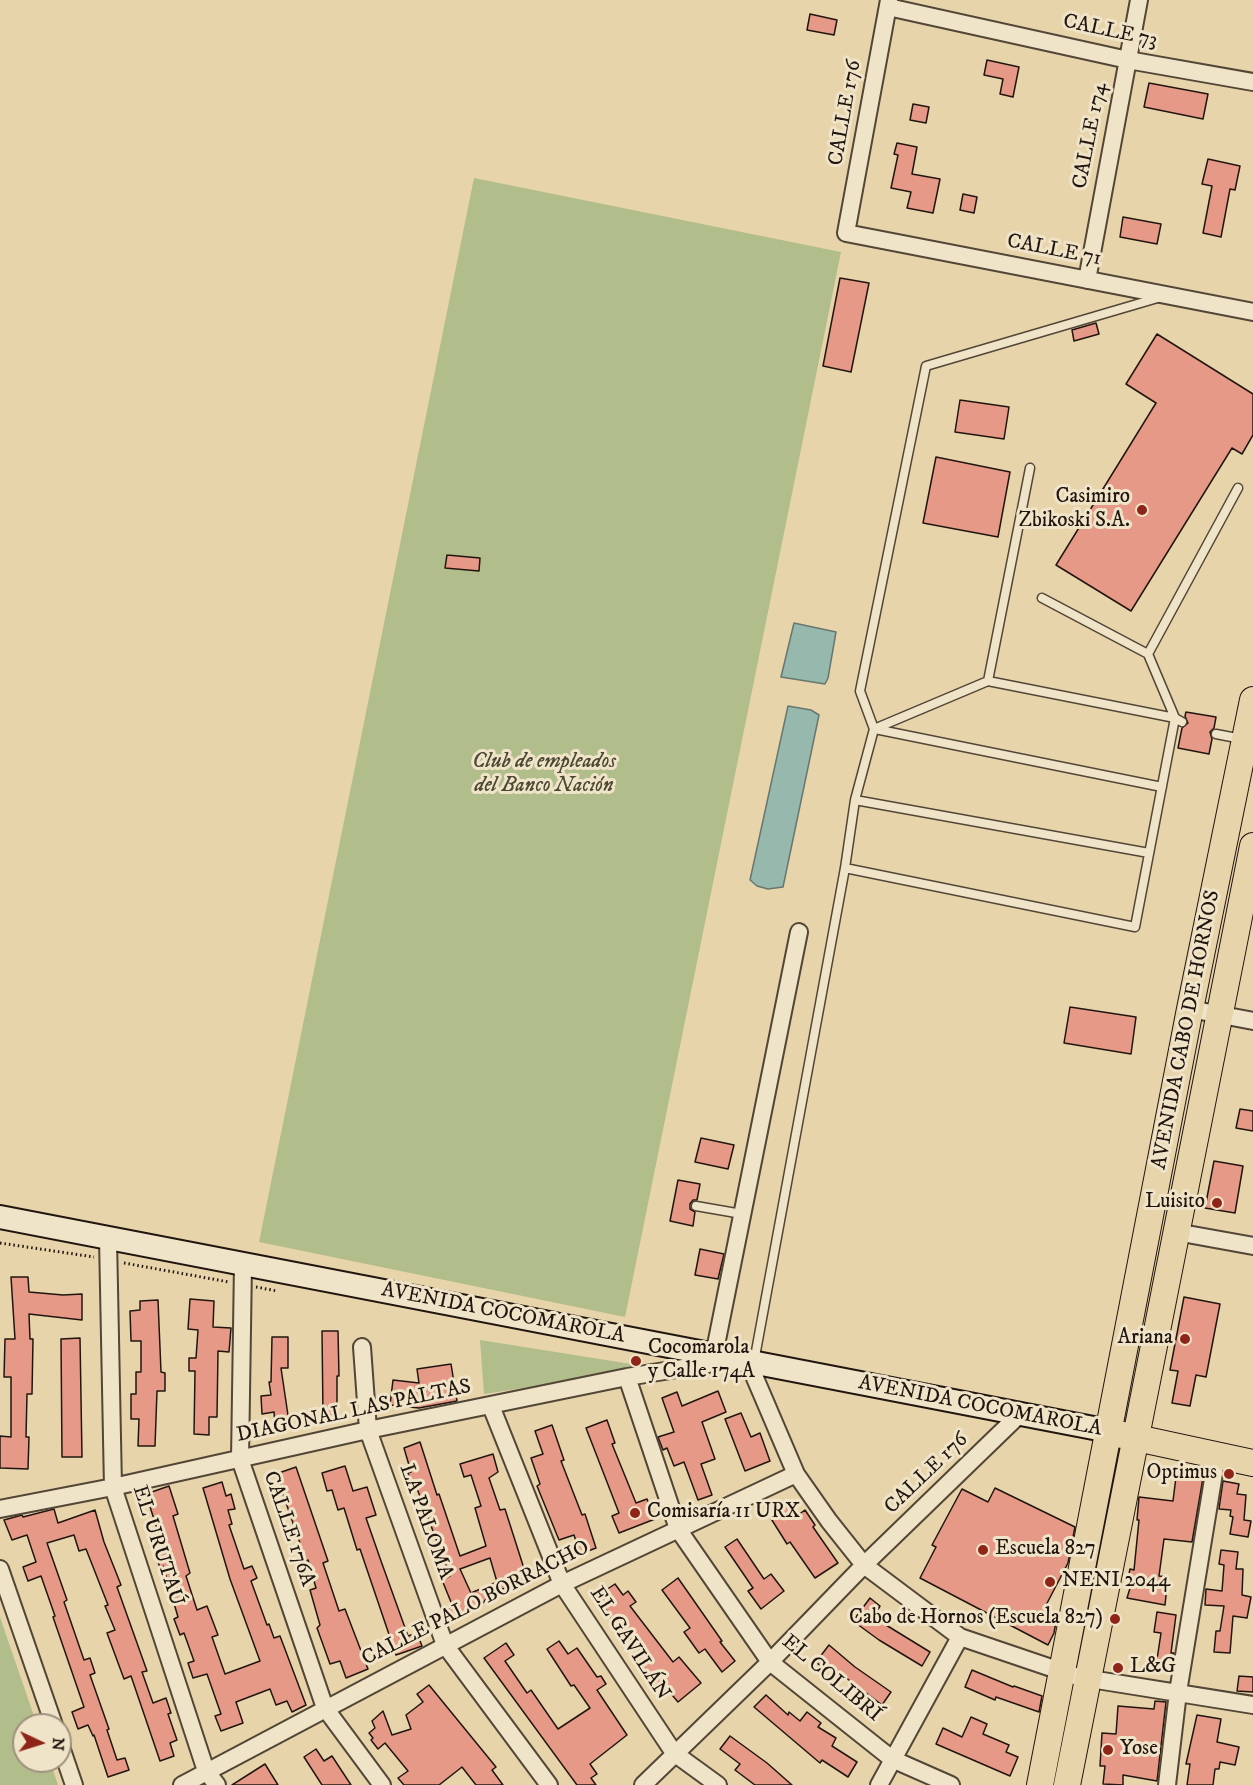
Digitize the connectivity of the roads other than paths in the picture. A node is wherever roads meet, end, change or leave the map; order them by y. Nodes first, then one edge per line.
1 (1139, 0) edge
2 (889, 4) edge
3 (1128, 60) junction
4 (1253, 82) edge
5 (846, 233) joint
6 (1087, 280) junction
7 (1165, 296) junction
8 (1253, 312) edge
9 (1029, 468) dead end
10 (1239, 488) dead end
11 (1042, 598) dead end
12 (1148, 654) junction
13 (988, 681) junction
14 (1253, 700) edge
15 (1178, 720) junction
16 (874, 729) junction
17 (1216, 734) dead end
18 (1245, 740) junction
19 (1162, 787) junction
20 (855, 800) junction
21 (1253, 846) edge
22 (1149, 853) junction
23 (845, 868) junction
24 (799, 932) dead end
25 (1190, 1009) junction
26 (1219, 1014) junction
27 (1253, 1021) edge
28 (696, 1206) dead end
29 (742, 1214) junction
30 (0, 1217) edge
31 (1176, 1232) junction
32 (108, 1238) junction
33 (1253, 1246) edge
34 (243, 1264) junction
35 (362, 1347) dead end
36 (714, 1355) junction
37 (754, 1363) junction
38 (627, 1377) junction
39 (491, 1406) junction
40 (1020, 1414) junction
41 (368, 1430) junction
42 (1109, 1431) junction
43 (1134, 1438) junction
44 (1216, 1455) junction
45 (240, 1459) junction
46 (1253, 1463) edge
47 (796, 1474) junction
48 (113, 1487) junction
49 (0, 1509) edge
50 (678, 1529) junction
51 (864, 1565) junction
52 (0, 1569) edge
53 (562, 1584) junction
54 (960, 1637) junction
55 (445, 1645) junction
56 (770, 1662) junction
57 (1061, 1671) junction
58 (1087, 1677) junction
59 (1178, 1692) junction
60 (1253, 1705) edge
61 (325, 1708) junction
62 (50, 1713) edge
63 (674, 1753) junction
64 (892, 1759) junction
65 (206, 1771) junction
66 (182, 1785) edge
67 (217, 1785) edge
68 (382, 1785) edge
69 (549, 1785) edge
70 (643, 1785) edge
71 (718, 1785) edge
72 (879, 1785) edge
73 (951, 1785) edge
74 (1040, 1785) edge
75 (1067, 1785) edge
76 (1167, 1785) edge

1 - 3 street, CALLE 174
2 - 3 street, CALLE 73
2 - 5 street, CALLE 176
3 - 4 street, CALLE 73
3 - 6 street, CALLE 174
5 - 6 street, CALLE 71
6 - 7 street, CALLE 71
7 - 8 street, CALLE 71
7 - 16 lane
9 - 13 lane
10 - 12 lane
11 - 12 lane
12 - 15 lane
13 - 15 lane
13 - 16 lane
14 - 18 main road, AVENIDA CABO DE HORNOS
15 - 19 lane
16 - 19 lane
16 - 20 lane
17 - 18 lane
18 - 25 main road, AVENIDA CABO DE HORNOS
19 - 22 lane
20 - 22 lane
20 - 23 lane
21 - 26 main road, AVENIDA CABO DE HORNOS
22 - 23 lane
23 - 37 lane
24 - 29 street
25 - 26 street
25 - 42 main road, AVENIDA CABO DE HORNOS
26 - 27 street
26 - 31 main road, AVENIDA CABO DE HORNOS
28 - 29 lane
29 - 36 street
30 - 32 main road, AVENIDA COCOMAROLA
31 - 33 street
31 - 43 main road, AVENIDA CABO DE HORNOS
32 - 34 main road, AVENIDA COCOMAROLA
32 - 48 street, EL URUTAÚ
34 - 36 main road, AVENIDA COCOMAROLA
34 - 45 street, CALLE 176A
35 - 41 street, LA PALOMA
36 - 37 main road, AVENIDA COCOMAROLA
36 - 38 street, DIAGONAL LAS PALTAS
37 - 40 main road, AVENIDA COCOMAROLA
37 - 47 street
38 - 39 street, DIAGONAL LAS PALTAS
38 - 50 street, EL COLIBRÍ
39 - 41 street, DIAGONAL LAS PALTAS
39 - 53 street, EL GAVILÁN
40 - 42 main road, AVENIDA COCOMAROLA
40 - 51 street, CALLE 176
41 - 45 street, DIAGONAL LAS PALTAS
41 - 55 street, LA PALOMA
42 - 43 main road, AVENIDA COCOMAROLA
42 - 57 main road, AVENIDA CABO DE HORNOS
43 - 44 main road, AVENIDA COCOMAROLA
43 - 58 main road, AVENIDA CABO DE HORNOS
44 - 46 main road, AVENIDA COCOMAROLA
44 - 59 street
45 - 48 street, DIAGONAL LAS PALTAS
45 - 61 street, CALLE 176A
47 - 50 street, CALLE PALO BORRACHO
47 - 51 street
48 - 49 street, DIAGONAL LAS PALTAS
48 - 65 street, EL URUTAÚ
50 - 53 street, CALLE PALO BORRACHO
50 - 56 street, EL COLIBRÍ
51 - 54 street
51 - 56 street, CALLE 176
52 - 62 street
53 - 55 street, CALLE PALO BORRACHO
53 - 63 street, EL GAVILÁN
54 - 57 street
54 - 64 street
55 - 61 street, CALLE PALO BORRACHO
55 - 69 street, LA PALOMA
56 - 63 street, CALLE 176
56 - 64 street, EL COLIBRÍ
57 - 58 street
57 - 74 main road, AVENIDA CABO DE HORNOS
58 - 59 street
58 - 75 main road, AVENIDA CABO DE HORNOS
59 - 60 street
59 - 76 street
61 - 65 street, CALLE PALO BORRACHO
61 - 68 street, CALLE 176A
63 - 70 street, CALLE 176
63 - 71 street, EL GAVILÁN
64 - 72 street
64 - 73 street, EL COLIBRÍ
65 - 66 street, CALLE PALO BORRACHO
65 - 67 street, EL URUTAÚ

